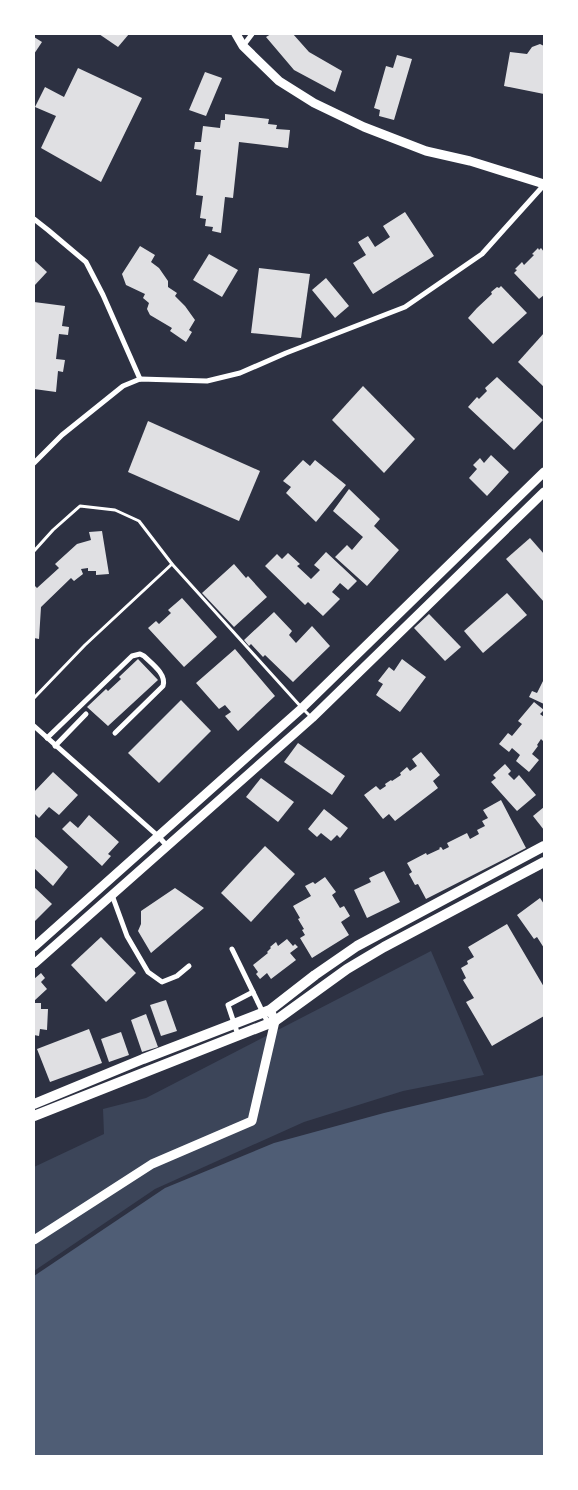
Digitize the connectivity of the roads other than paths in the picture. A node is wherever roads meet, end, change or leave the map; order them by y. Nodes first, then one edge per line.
1 (236, 34) edge
2 (252, 34) edge
3 (243, 46) junction
4 (544, 184) edge
5 (34, 220) edge
6 (140, 379) junction
7 (34, 463) edge
8 (544, 472) edge
9 (544, 492) edge
10 (34, 552) edge
11 (172, 564) junction
12 (34, 698) edge
13 (302, 708) junction
14 (86, 714) dead end
15 (312, 718) junction
16 (34, 726) edge
17 (114, 733) dead end
18 (47, 738) junction
19 (55, 746) junction
20 (158, 836) junction
21 (168, 846) junction
22 (544, 846) edge
23 (544, 862) edge
24 (112, 896) junction
25 (34, 947) edge
26 (232, 949) dead end
27 (34, 964) edge
28 (189, 966) dead end
29 (253, 992) junction
30 (266, 1011) junction
31 (271, 1022) junction
32 (235, 1024) junction
33 (238, 1035) junction
34 (34, 1104) edge
35 (34, 1116) edge
36 (34, 1240) edge

1 - 3 street
2 - 3 street
3 - 4 street
4 - 6 street
5 - 6 street
6 - 7 street
8 - 13 street
9 - 15 street
10 - 11 lane
11 - 12 lane
11 - 13 lane
13 - 15 lane
13 - 20 street
14 - 19 street
15 - 21 street
16 - 18 street
17 - 18 street
18 - 19 street
19 - 20 street
20 - 21 street
20 - 25 street
21 - 24 street
22 - 30 main road
23 - 31 main road
24 - 27 street
24 - 28 street
26 - 29 street
29 - 30 street
29 - 32 street
30 - 31 street
30 - 32 main road
31 - 33 main road
31 - 36 street
32 - 33 street
32 - 34 main road
33 - 35 main road

